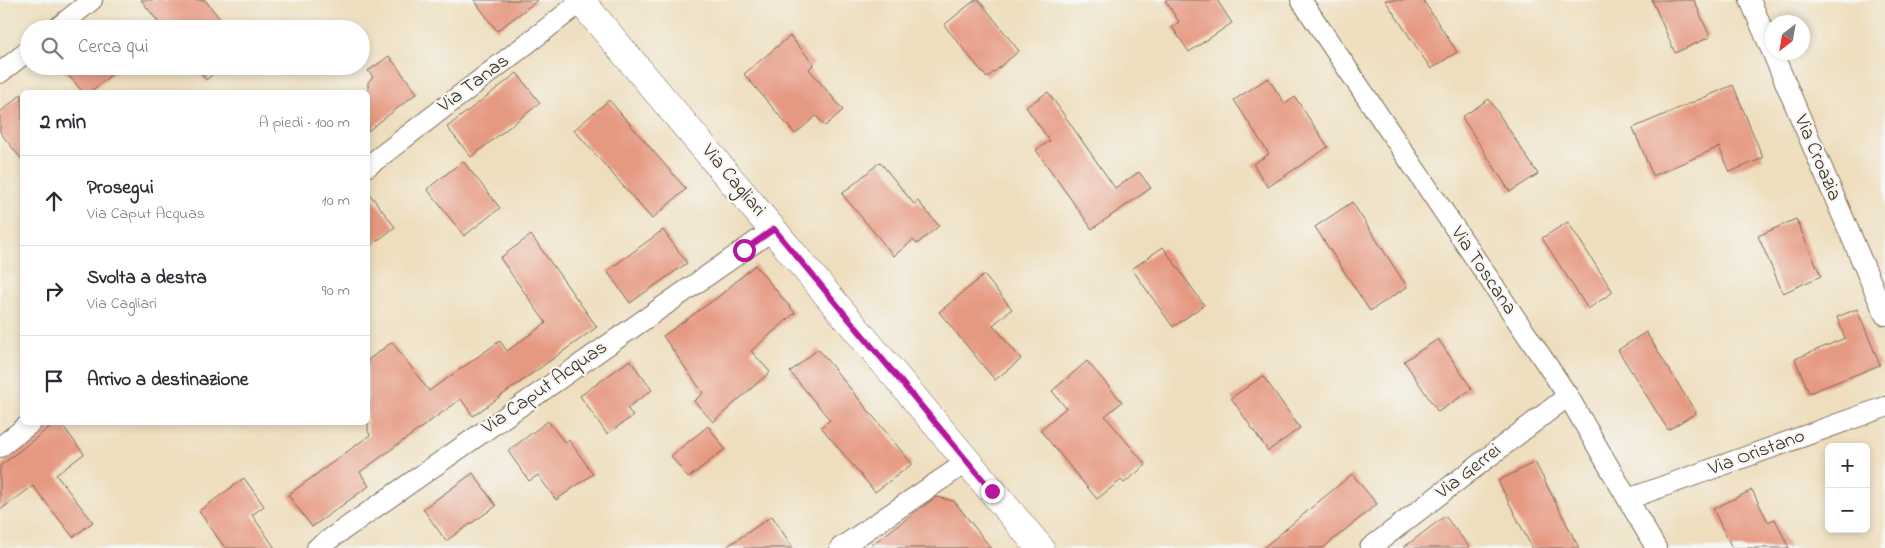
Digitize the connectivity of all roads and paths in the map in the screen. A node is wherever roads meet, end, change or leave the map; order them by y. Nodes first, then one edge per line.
1 (92, 0) edge
2 (1301, 0) edge
3 (1750, 0) edge
4 (580, 1) edge
5 (67, 20) edge
6 (20, 57) edge
7 (0, 74) edge
8 (370, 164) edge
9 (774, 229) junction
10 (1885, 315) edge
11 (1568, 396) junction
12 (1885, 407) edge
13 (28, 425) edge
14 (0, 447) edge
15 (967, 462) junction
16 (1628, 499) junction
17 (317, 548) edge
18 (840, 548) edge
19 (1040, 548) edge
20 (1370, 548) edge
21 (1656, 548) edge

1 - 5 street
2 - 11 street, Via Toscana
3 - 10 street, Via Croazia
4 - 8 street, Via Tanas
4 - 9 street, Via Cagliari
6 - 7 street
9 - 15 street, Via Cagliari
9 - 17 street, Via Caput Acquas
11 - 16 street, Via Toscana
11 - 20 street, Via Gerrei
12 - 16 street, Via Oristano
13 - 14 street
15 - 18 street
15 - 19 street, Via Cagliari
16 - 21 street, Via Toscana

